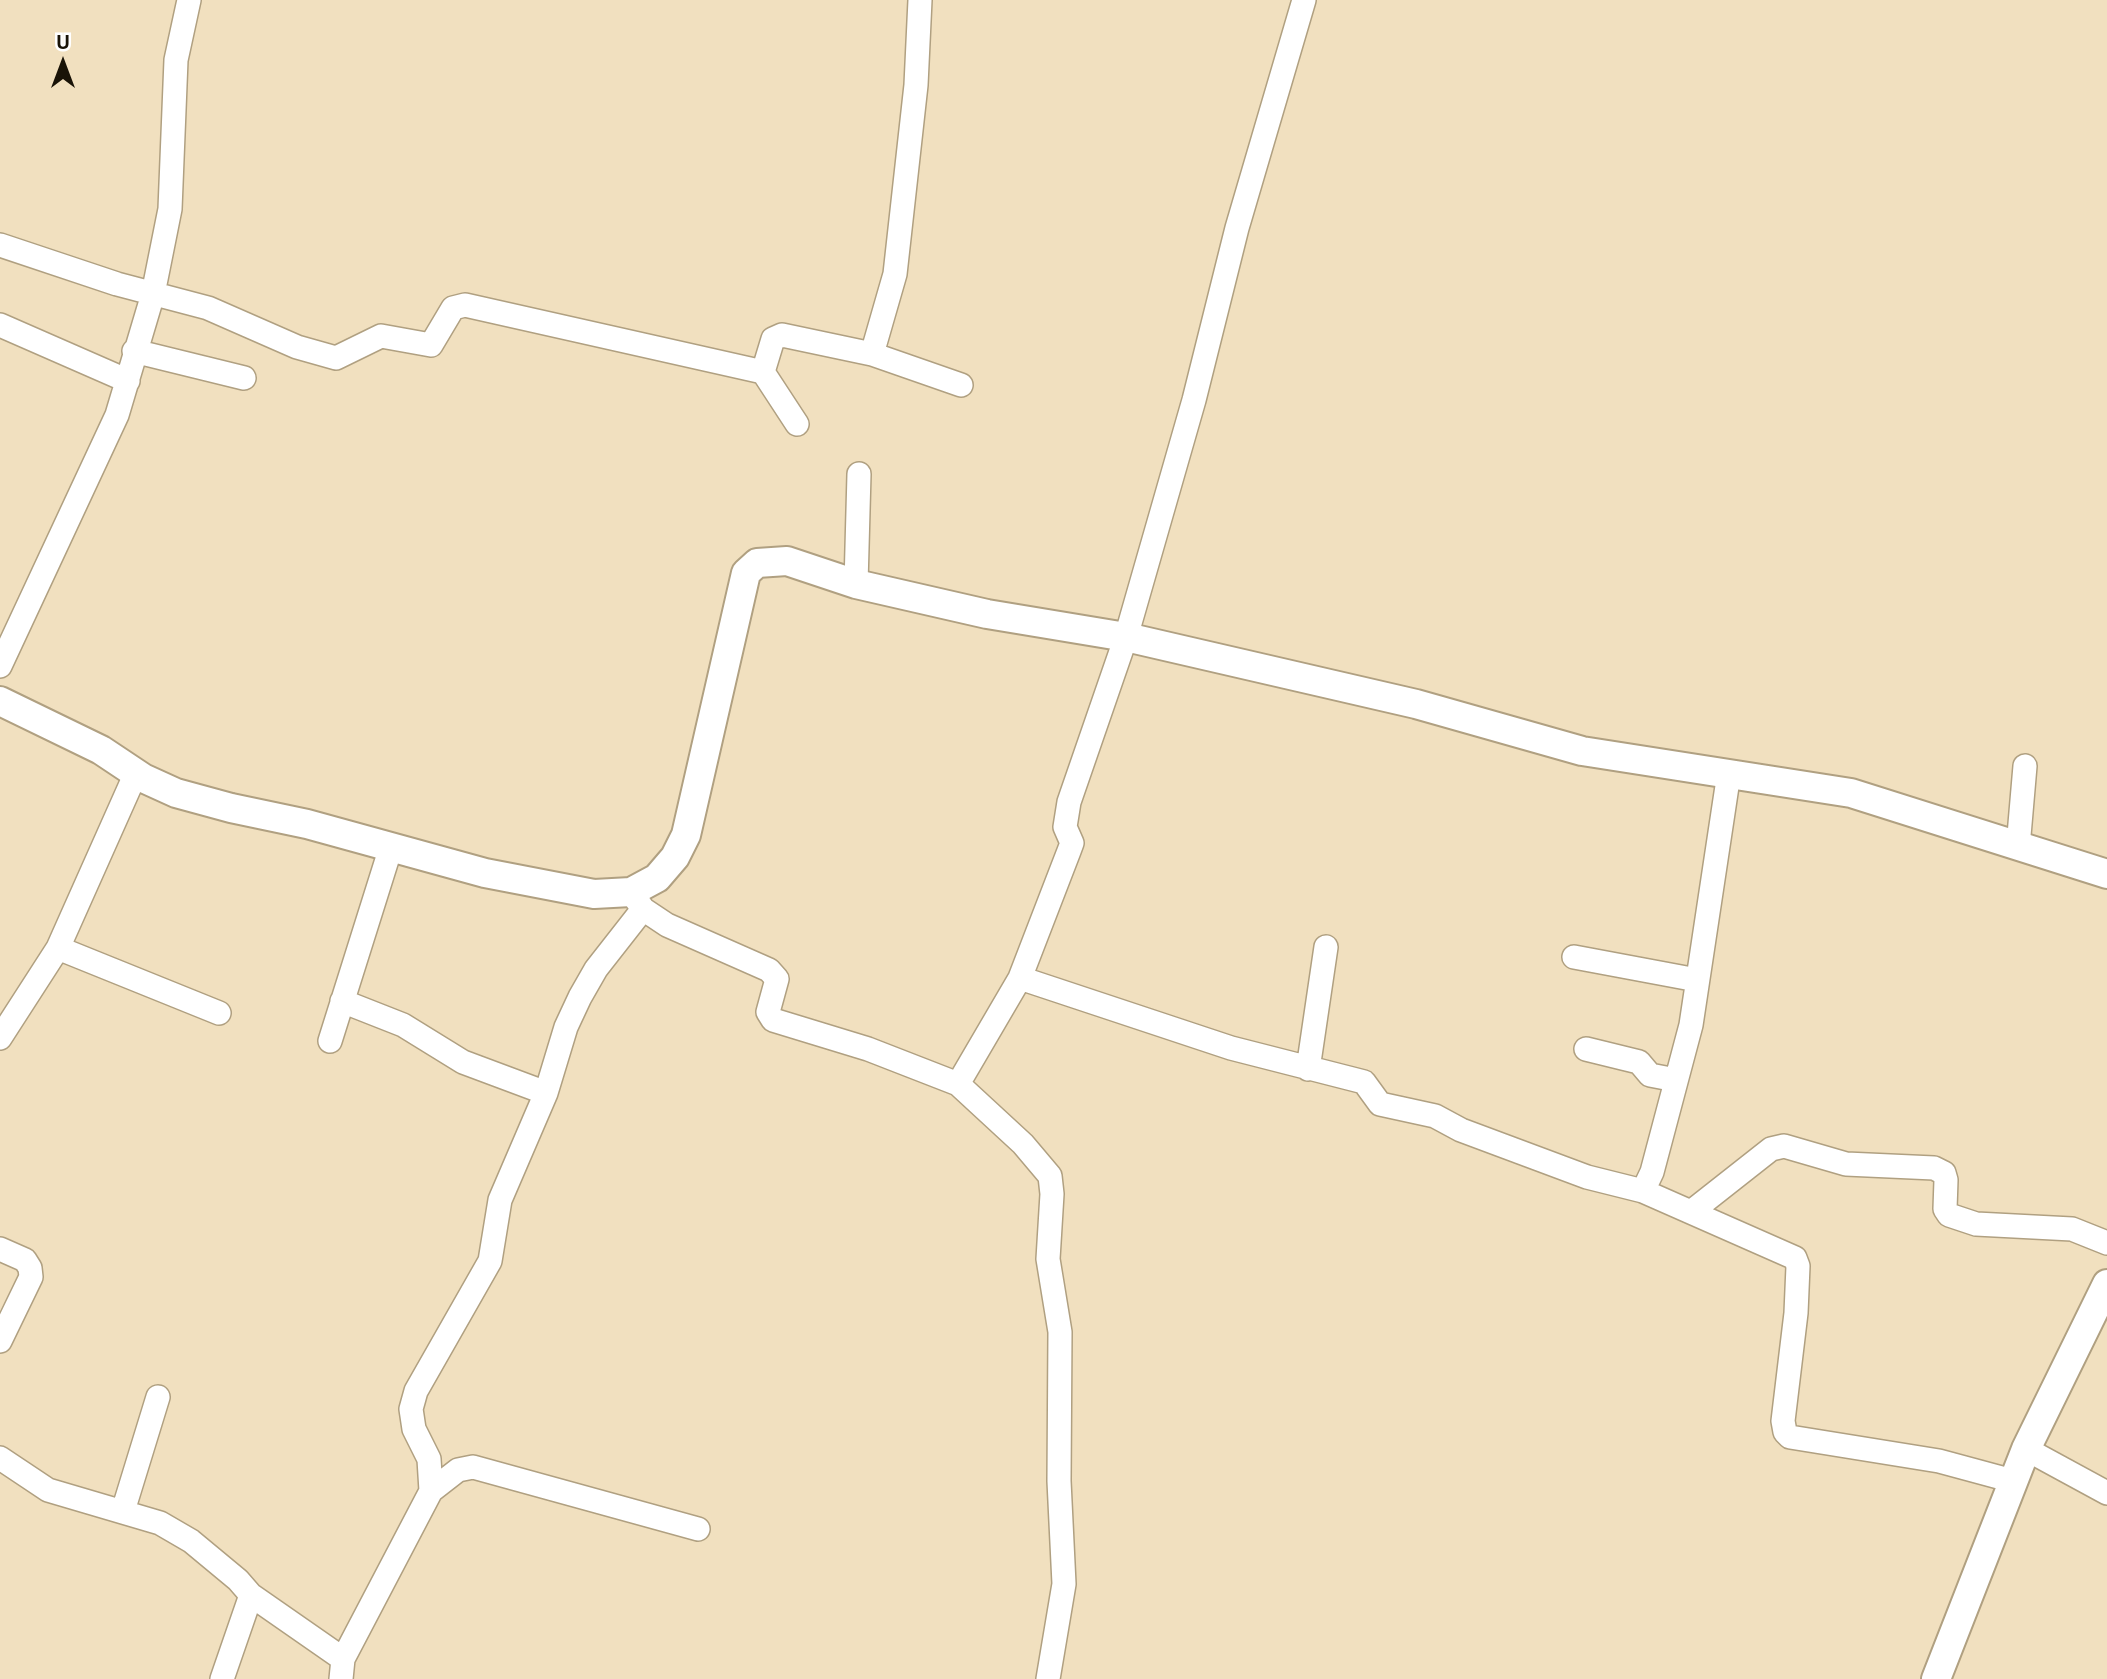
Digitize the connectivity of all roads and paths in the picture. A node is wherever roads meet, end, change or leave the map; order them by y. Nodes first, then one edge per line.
1 (189, 0) edge
2 (920, 0) edge
3 (1304, 0) edge
4 (0, 245) edge
5 (153, 294) junction
6 (0, 325) edge
7 (134, 351) junction
8 (872, 354) junction
9 (763, 372) junction
10 (244, 379) dead end
11 (128, 381) junction
12 (961, 385) dead end
13 (797, 424) dead end
14 (859, 474) dead end
15 (856, 584) junction
16 (1126, 637) junction
17 (0, 666) edge
18 (0, 701) edge
19 (2025, 766) dead end
20 (136, 773) junction
21 (1729, 773) junction
22 (391, 847) junction
23 (2018, 847) junction
24 (2107, 874) edge
25 (637, 901) junction
26 (1326, 947) dead end
27 (58, 948) junction
28 (1574, 957) dead end
29 (1020, 978) junction
30 (1697, 980) junction
31 (342, 1001) junction
32 (219, 1013) dead end
33 (0, 1038) edge
34 (330, 1041) dead end
35 (1586, 1049) dead end
36 (1308, 1069) junction
37 (1676, 1080) junction
38 (958, 1084) junction
39 (546, 1093) junction
40 (1643, 1191) junction
41 (1691, 1212) junction
42 (2107, 1242) edge
43 (0, 1249) edge
44 (2107, 1284) edge
45 (2097, 1326) edge
46 (0, 1341) edge
47 (158, 1397) dead end
48 (2026, 1448) junction
49 (0, 1458) edge
50 (2013, 1481) junction
51 (430, 1491) junction
52 (2107, 1493) edge
53 (123, 1511) junction
54 (698, 1529) dead end
55 (251, 1595) junction
56 (342, 1669) edge
57 (222, 1679) edge
58 (1048, 1679) edge
59 (1936, 1679) edge

1 - 5 street
2 - 8 street
3 - 16 street
4 - 5 street
5 - 7 street
5 - 9 street
6 - 11 street
7 - 10 street
7 - 11 street
8 - 9 street
8 - 12 street
9 - 13 street
11 - 17 street
14 - 15 street
15 - 16 street
15 - 25 street
16 - 21 street
16 - 29 street
18 - 20 street
19 - 23 street
20 - 22 street
20 - 27 street
21 - 23 street
21 - 30 street
22 - 25 street
22 - 31 street
23 - 24 street
25 - 38 street
25 - 39 street
26 - 36 street
27 - 32 street
27 - 33 street
28 - 30 street
29 - 36 street
29 - 38 street
30 - 37 street
31 - 34 street
31 - 39 street
35 - 37 street
36 - 40 street
37 - 40 street
38 - 58 street
39 - 51 street
40 - 41 street
41 - 42 street
41 - 50 street
43 - 46 street
44 - 45 street
45 - 48 street
47 - 53 street
48 - 50 street
48 - 52 street
49 - 53 street
50 - 59 street
51 - 54 street
51 - 56 street
53 - 55 street
55 - 56 street
55 - 57 street

